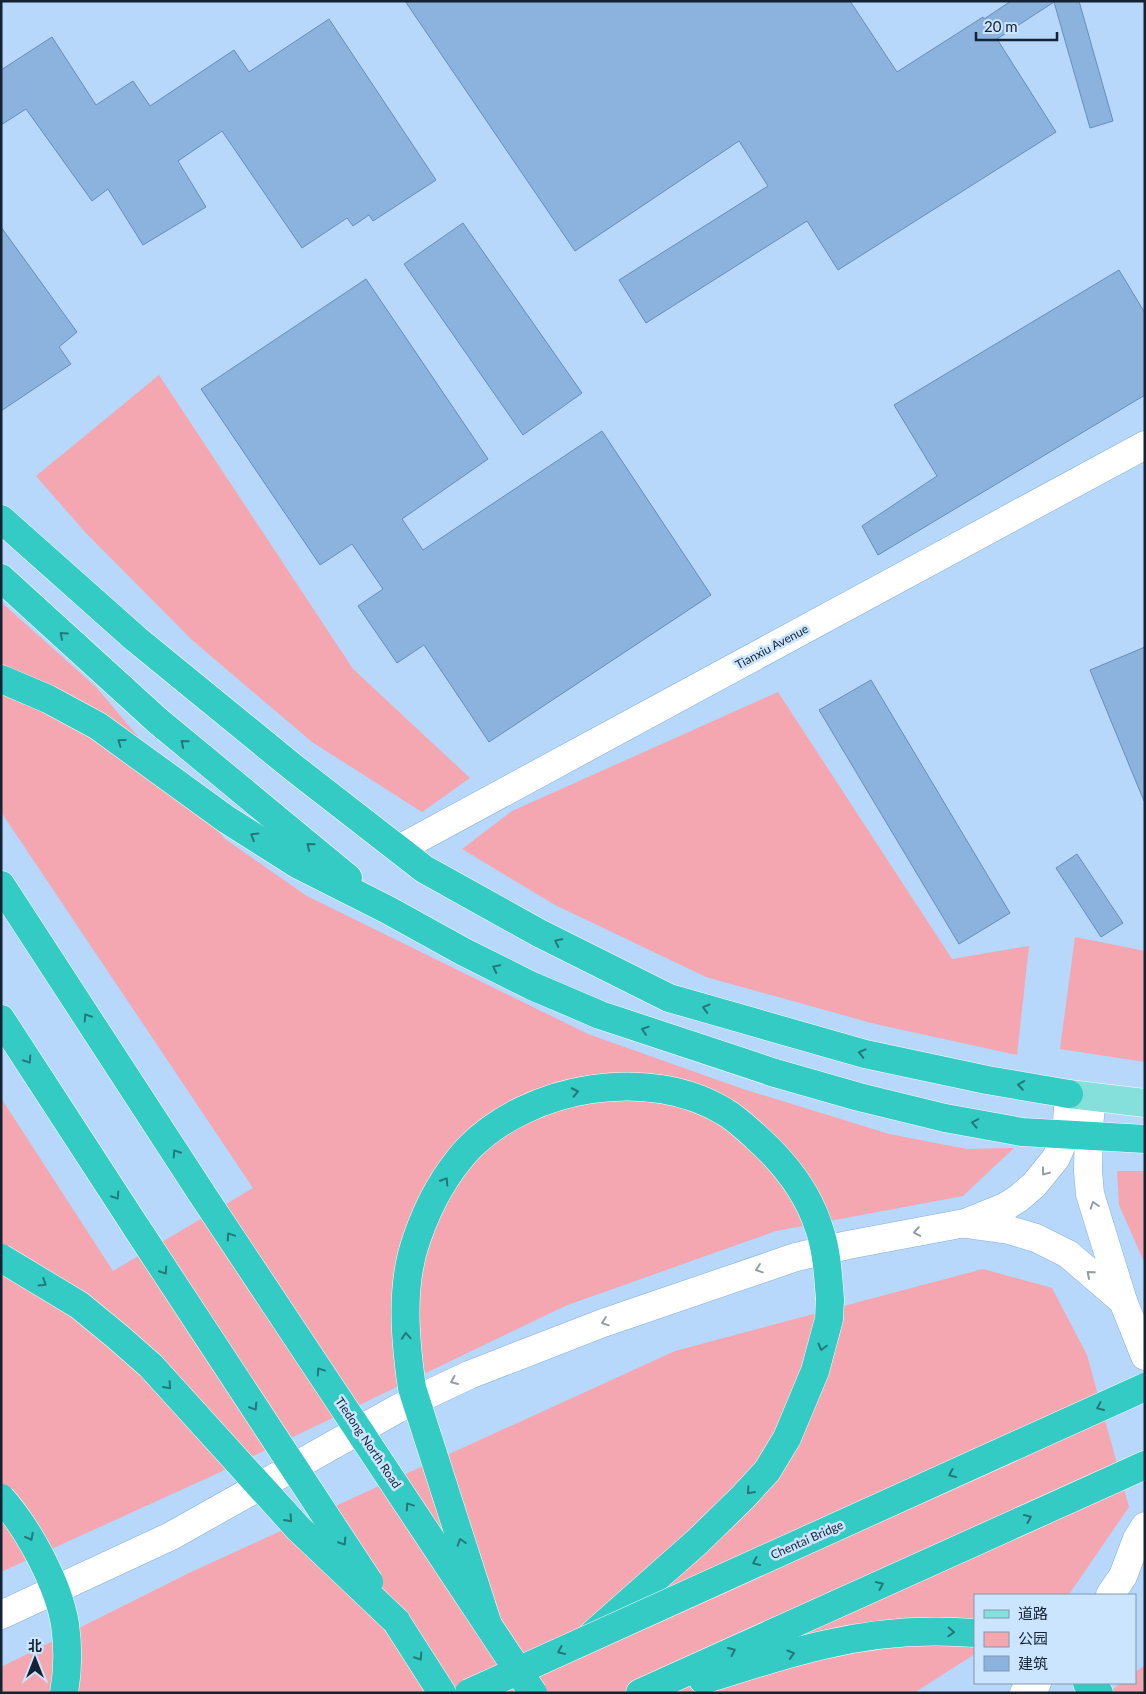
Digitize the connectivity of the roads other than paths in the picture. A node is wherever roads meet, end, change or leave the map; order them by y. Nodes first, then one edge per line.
1 (1145, 445) edge
2 (1, 518) edge
3 (1, 578) edge
4 (1, 679) edge
5 (400, 849) junction
6 (1, 884) edge
7 (388, 910) junction
8 (1, 1019) edge
9 (1081, 1095) junction
10 (1145, 1103) edge
11 (1145, 1139) edge
12 (965, 1223) junction
13 (1, 1258) edge
14 (1123, 1302) junction
15 (1145, 1356) edge
16 (1145, 1386) edge
17 (1145, 1465) edge
18 (1, 1498) edge
19 (1145, 1526) edge
20 (1145, 1559) edge
21 (1116, 1586) edge
22 (1, 1615) edge
23 (396, 1622) junction
24 (486, 1622) junction
25 (974, 1633) edge
26 (588, 1639) junction
27 (1036, 1684) edge
28 (1088, 1684) edge
29 (64, 1693) edge
30 (442, 1693) edge
31 (469, 1693) edge
32 (533, 1693) edge
33 (640, 1693) edge
34 (661, 1693) edge
35 (1024, 1693) edge
36 (1099, 1693) edge

1 - 5 street, Tianxiu Avenue
2 - 5 highway
7 -> 3 highway
7 -> 4 highway
9 -> 5 highway
24 -> 6 highway, Tiedong North Road, bridge
11 -> 7 highway, bridge
8 -> 23 highway, bridge
9 - 10 main road
9 -> 12 street
14 -> 9 street
14 -> 12 street
12 -> 22 street
13 -> 23 highway, bridge
14 - 15 street
16 -> 26 highway, Chentai Bridge, bridge
33 -> 17 highway
18 -> 29 highway, bridge
19 - 21 street
20 - 21 street
23 -> 30 highway
24 -> 26 highway, bridge
24 - 32 highway, Tiedong North Road, bridge
34 -> 25 highway
26 -> 31 highway, Chentai Bridge, bridge
27 - 35 street
28 - 36 highway

